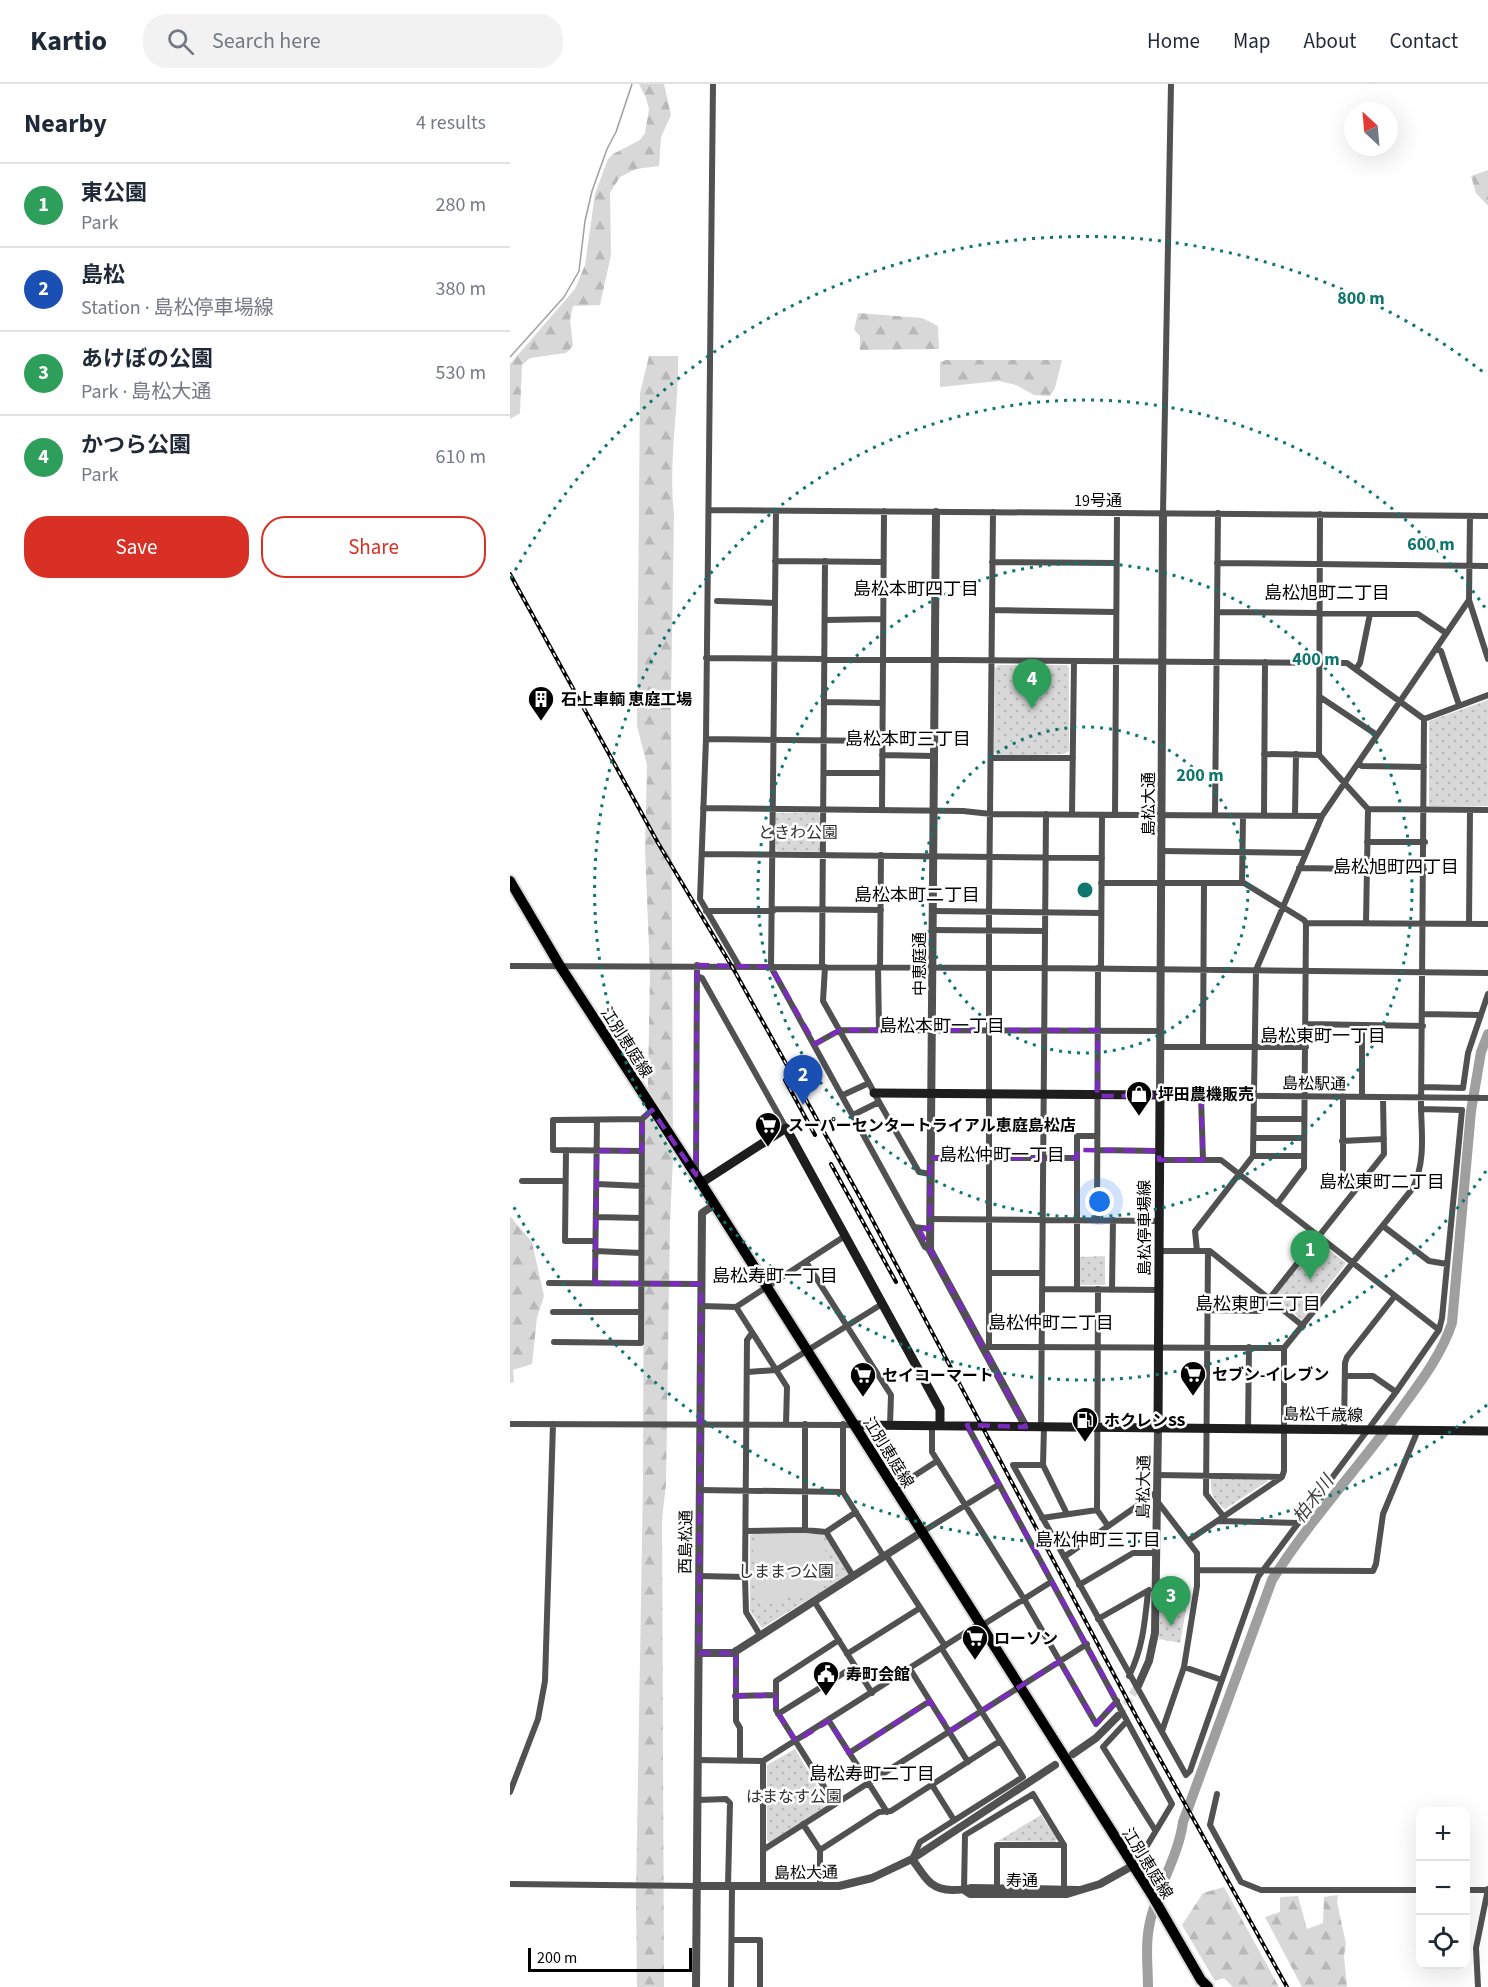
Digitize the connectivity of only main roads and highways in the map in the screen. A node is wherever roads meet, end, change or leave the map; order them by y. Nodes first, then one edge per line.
1 (510, 881) edge
2 (874, 1093) road end
3 (698, 1179) junction
4 (848, 1424) junction
5 (936, 1426) junction
6 (1158, 1429) junction
7 (1488, 1431) edge
8 (1204, 1985) edge

1 - 3 main road, 江別恵庭線
2 - 6 main road, 島松停車場線
3 - 4 main road, 江別恵庭線
3 - 5 main road
4 - 5 main road
4 - 8 main road, 江別恵庭線
5 - 6 main road
6 - 7 main road, 島松千歳線

